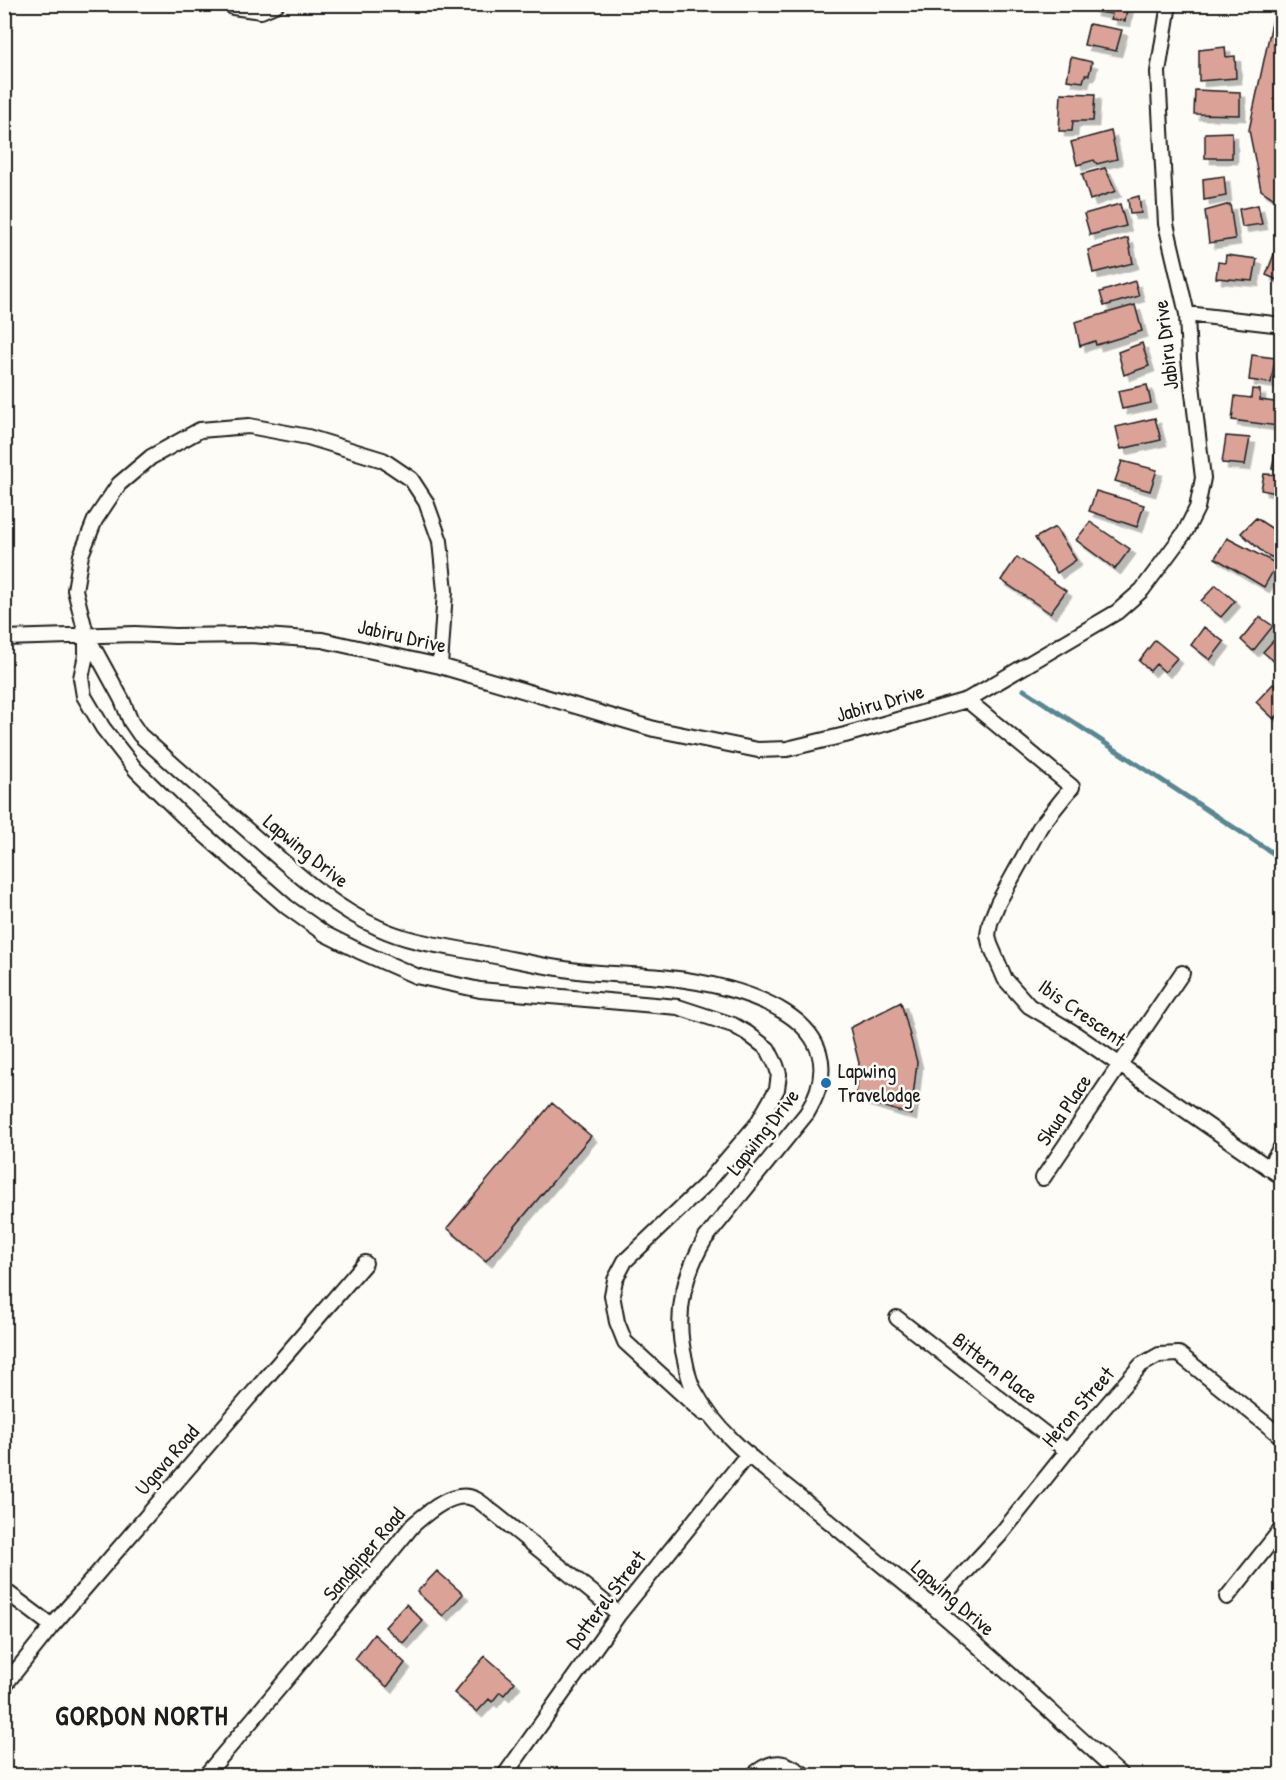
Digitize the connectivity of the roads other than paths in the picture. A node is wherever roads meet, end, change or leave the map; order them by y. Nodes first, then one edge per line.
1 (231, 4) edge
2 (277, 4) edge
3 (1169, 4) edge
4 (1187, 314) junction
5 (1281, 325) edge
6 (86, 634) junction
7 (4, 638) edge
8 (440, 666) junction
9 (967, 700) junction
10 (1182, 973) dead end
11 (1120, 1065) junction
12 (1281, 1146) edge
13 (1268, 1168) junction
14 (1281, 1177) edge
15 (1043, 1178) dead end
16 (364, 1263) dead end
17 (897, 1318) dead end
18 (714, 1423) junction
19 (1281, 1437) edge
20 (1067, 1451) junction
21 (748, 1454) junction
22 (1281, 1528) edge
23 (4, 1590) edge
24 (1227, 1597) dead end
25 (933, 1607) junction
26 (619, 1614) junction
27 (52, 1626) junction
28 (4, 1686) edge
29 (204, 1776) edge
30 (504, 1776) edge
31 (752, 1776) edge
32 (806, 1776) edge
33 (1122, 1776) edge

1 - 2 street
3 - 4 street, Jabiru Drive
4 - 5 street
4 - 9 street, Jabiru Drive
6 - 7 street, Jabiru Drive
6 - 8 street, Jabiru Drive
6 - 8 street
6 - 18 street, Lapwing Drive
6 - 18 street
8 - 9 street, Jabiru Drive
9 - 11 street, Ibis Crescent
10 - 11 street, Skua Place
11 - 13 street, Ibis Crescent
11 - 15 street, Skua Place
12 - 13 street
13 - 14 street, Ibis Crescent
16 - 27 street, Ugava Road
17 - 20 street, Bittern Place
18 - 21 street, Lapwing Drive
19 - 20 street, Heron Street
20 - 25 street, Heron Street
21 - 25 street, Lapwing Drive
21 - 26 street, Dotterel Street
22 - 24 street
23 - 27 street
25 - 33 street, Lapwing Drive
26 - 29 street, Sandpiper Road
26 - 30 street, Dotterel Street
27 - 28 street, Ugava Road
31 - 32 street

